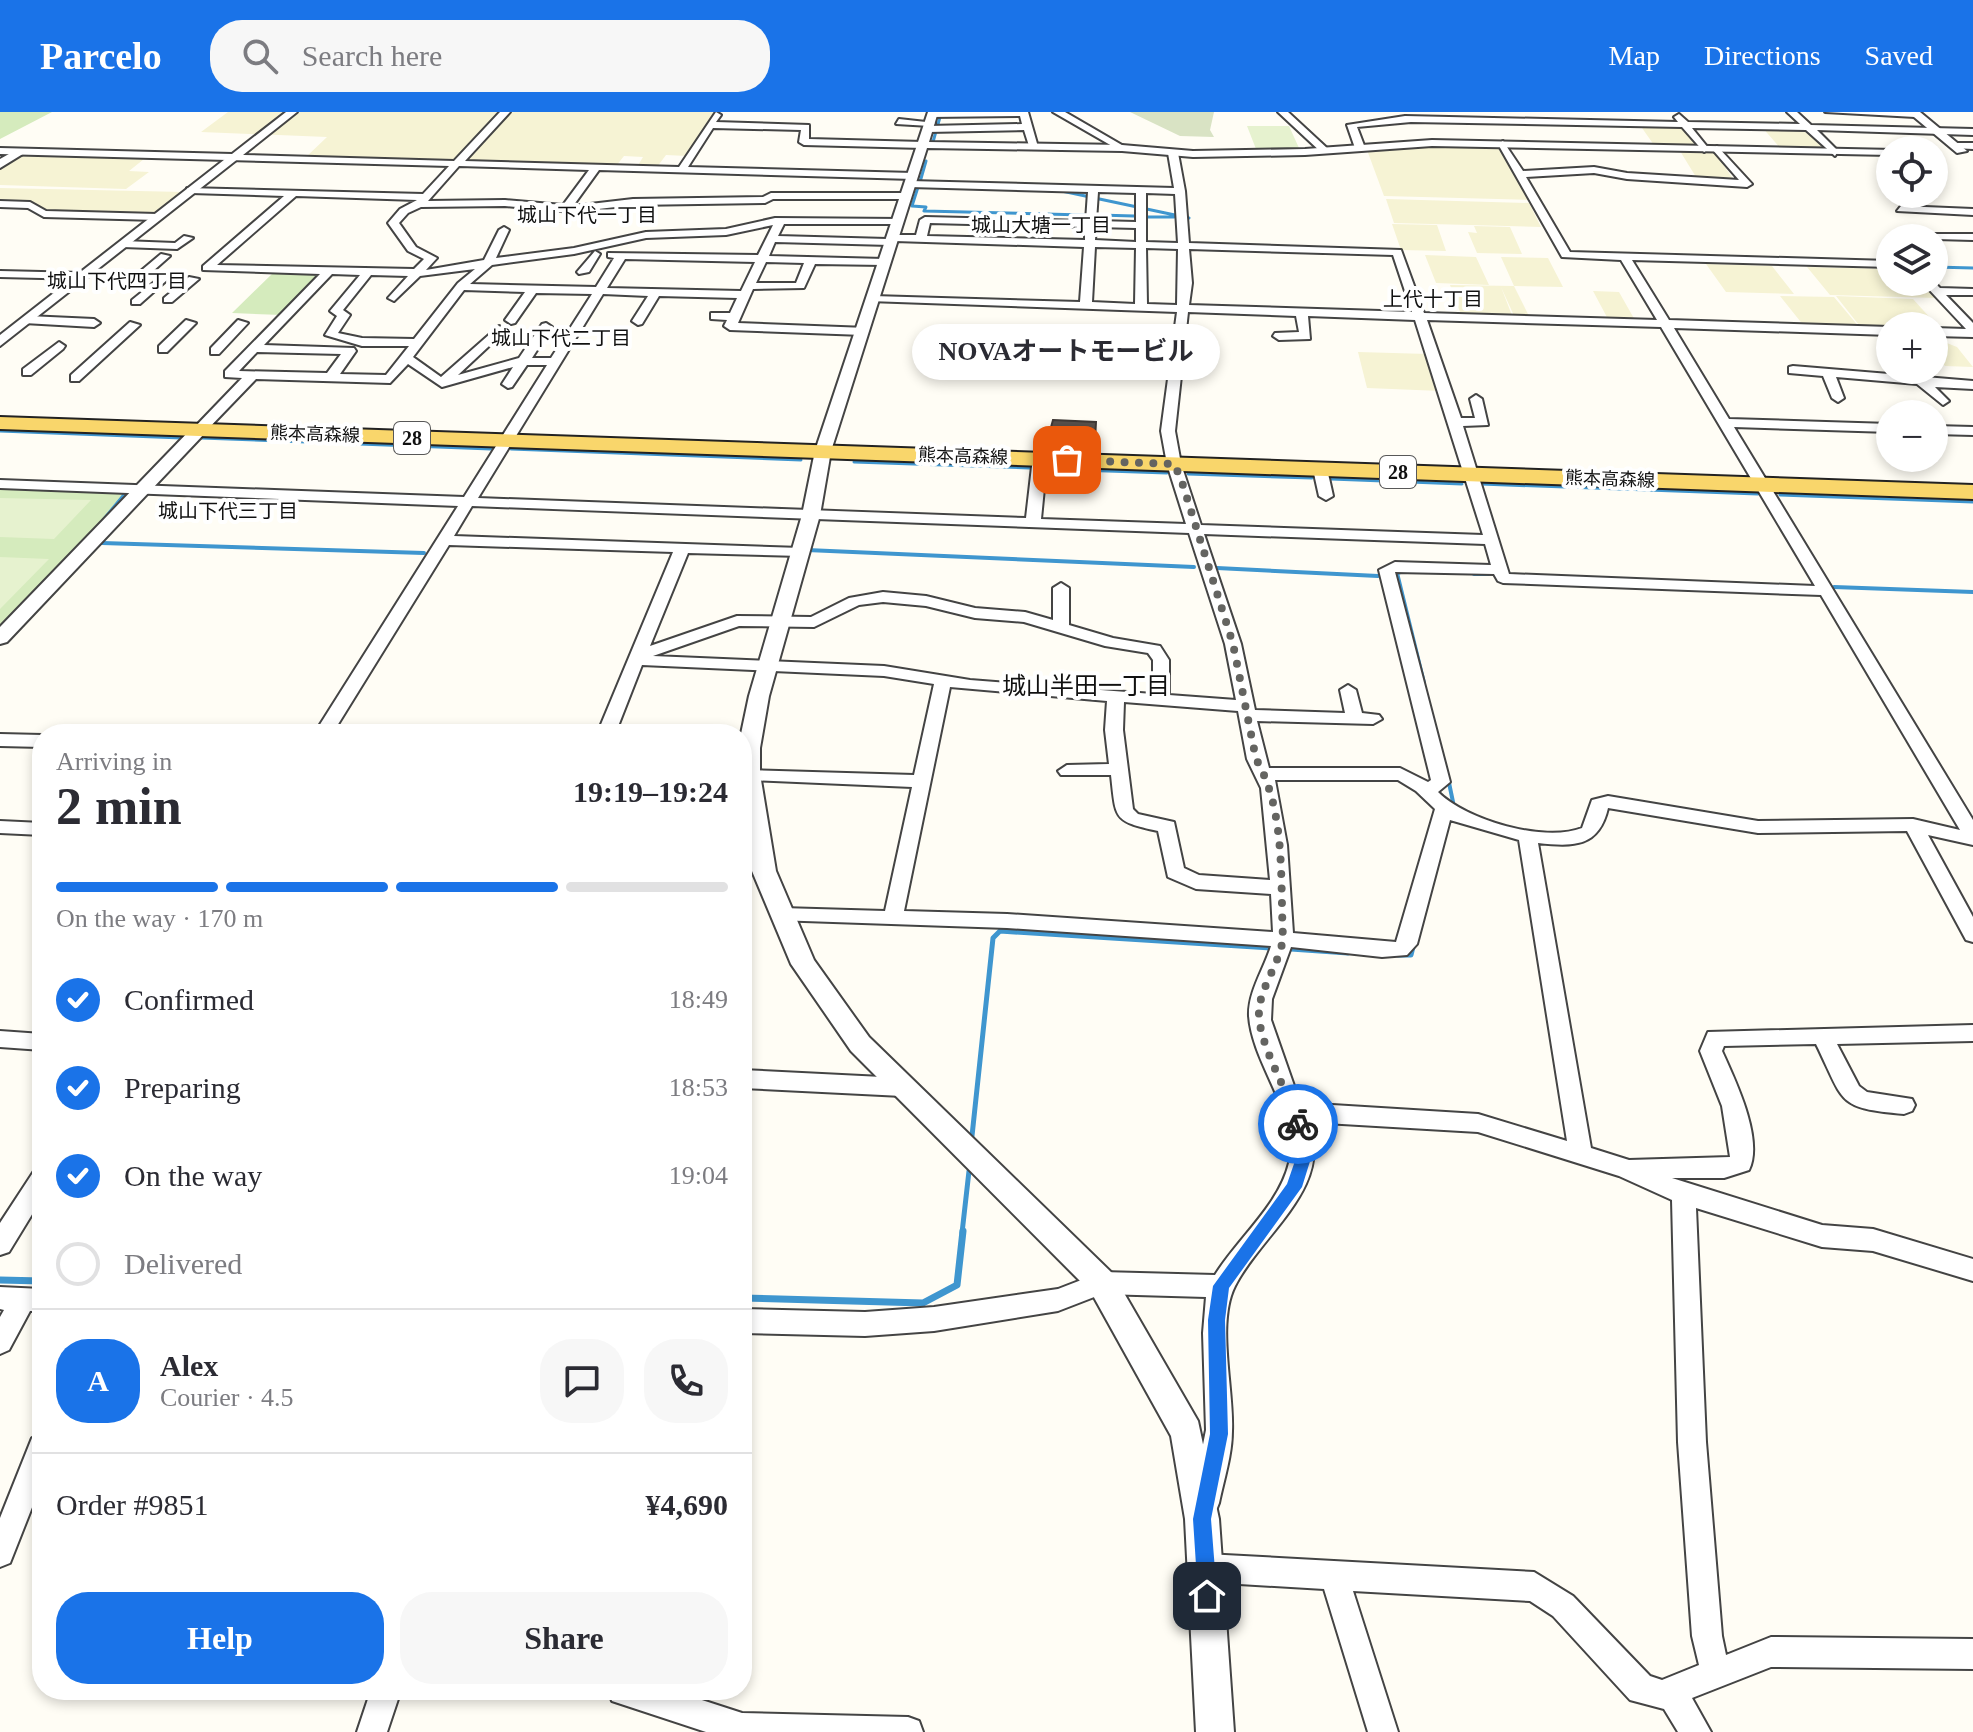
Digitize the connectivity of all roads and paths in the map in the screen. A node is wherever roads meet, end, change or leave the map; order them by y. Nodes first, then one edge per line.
1 (292, 112) edge
2 (505, 112) edge
3 (718, 112) edge
4 (777, 112) edge
5 (1058, 112) edge
6 (1283, 112) edge
7 (1675, 112) edge
8 (1792, 112) edge
9 (1830, 112) edge
10 (1856, 112) edge
11 (1914, 113) edge
12 (1473, 116) edge
13 (1403, 117) edge
14 (902, 120) dead end
15 (933, 123) edge
16 (1686, 124) junction
17 (710, 125) junction
18 (767, 126) junction
19 (1028, 127) junction
20 (1808, 127) junction
21 (1938, 131) junction
22 (1973, 132) edge
23 (1486, 143) junction
24 (1417, 144) junction
25 (1503, 144) junction
26 (923, 145) junction
27 (1589, 145) junction
28 (1033, 147) junction
29 (1122, 148) junction
30 (1360, 148) junction
31 (1711, 149) junction
32 (1964, 150) edge
33 (0, 151) edge
34 (1325, 151) junction
35 (20, 152) junction
36 (1876, 152) edge
37 (1173, 153) junction
38 (1835, 153) junction
39 (233, 158) junction
40 (279, 159) junction
41 (324, 160) junction
42 (0, 164) edge
43 (456, 164) junction
44 (596, 167) junction
45 (315, 168) dead end
46 (630, 168) junction
47 (678, 169) junction
48 (262, 172) dead end
49 (1608, 173) junction
50 (1520, 174) junction
51 (281, 177) dead end
52 (622, 180) dead end
53 (666, 180) dead end
54 (909, 185) junction
55 (1093, 189) junction
56 (191, 190) junction
57 (293, 190) junction
58 (1141, 190) junction
59 (613, 191) dead end
60 (660, 191) dead end
61 (1180, 191) junction
62 (261, 192) junction
63 (765, 200) junction
64 (422, 201) junction
65 (653, 201) junction
66 (0, 204) edge
67 (565, 209) junction
68 (598, 209) junction
69 (1901, 209) dead end
70 (1973, 212) edge
71 (157, 217) junction
72 (780, 221) junction
73 (898, 221) junction
74 (764, 222) junction
75 (1091, 225) junction
76 (1141, 225) junction
77 (504, 230) dead end
78 (1948, 237) edge
79 (1973, 237) edge
80 (188, 238) dead end
81 (773, 239) junction
82 (921, 239) junction
83 (891, 240) junction
84 (1090, 243) junction
85 (123, 244) junction
86 (1141, 245) junction
87 (1183, 246) junction
88 (574, 251) junction
89 (554, 254) junction
90 (595, 254) junction
91 (622, 255) junction
92 (165, 256) dead end
93 (1625, 257) junction
94 (764, 259) junction
95 (811, 260) junction
96 (884, 262) junction
97 (486, 264) junction
98 (1876, 264) edge
99 (546, 265) dead end
100 (329, 271) junction
101 (368, 272) junction
102 (583, 272) dead end
103 (418, 273) junction
104 (0, 274) edge
105 (83, 276) junction
106 (140, 277) dead end
107 (163, 278) dead end
108 (193, 279) dead end
109 (533, 285) junction
110 (461, 287) junction
111 (1948, 289) edge
112 (562, 290) junction
113 (600, 291) junction
114 (748, 291) junction
115 (1973, 292) edge
116 (655, 293) junction
117 (1941, 296) edge
118 (394, 298) dead end
119 (873, 299) junction
120 (168, 300) dead end
121 (136, 302) dead end
122 (551, 305) dead end
123 (1086, 307) junction
124 (1141, 308) junction
125 (1182, 309) junction
126 (1301, 313) junction
127 (715, 316) dead end
128 (735, 317) junction
129 (1418, 317) junction
130 (28, 320) junction
131 (511, 320) dead end
132 (638, 321) dead end
133 (94, 323) dead end
134 (190, 323) dead end
135 (242, 323) dead end
136 (1665, 324) junction
137 (134, 325) dead end
138 (546, 327) dead end
139 (499, 330) dead end
140 (863, 331) junction
141 (1876, 331) edge
142 (1948, 332) edge
143 (1973, 332) edge
144 (1279, 336) dead end
145 (0, 342) edge
146 (417, 343) junction
147 (59, 346) dead end
148 (255, 348) junction
149 (163, 349) dead end
150 (215, 351) dead end
151 (406, 357) junction
152 (522, 361) junction
153 (554, 362) junction
154 (1793, 370) dead end
155 (27, 372) dead end
156 (1828, 373) junction
157 (251, 376) junction
158 (75, 378) dead end
159 (330, 378) junction
160 (1876, 378) edge
161 (442, 383) junction
162 (508, 384) dead end
163 (1926, 384) edge
164 (1948, 384) edge
165 (1973, 385) edge
166 (454, 392) dead end
167 (1838, 398) dead end
168 (1476, 399) dead end
169 (1942, 400) edge
170 (1454, 422) junction
171 (0, 423) edge
172 (1727, 423) junction
173 (1876, 428) edge
174 (199, 430) junction
175 (1948, 430) edge
176 (1973, 431) edge
177 (506, 441) junction
178 (823, 451) junction
179 (1040, 458) junction
180 (1174, 464) junction
181 (1320, 469) junction
182 (1470, 475) junction
183 (0, 484) edge
184 (1762, 484) junction
185 (142, 489) junction
186 (1973, 492) edge
187 (1326, 496) dead end
188 (469, 500) junction
189 (811, 515) junction
190 (1033, 522) junction
191 (1197, 530) junction
192 (444, 540) junction
193 (1490, 540) junction
194 (682, 549) junction
195 (801, 552) junction
196 (1500, 570) junction
197 (1061, 588) dead end
198 (1827, 591) junction
199 (781, 621) junction
200 (1061, 626) junction
201 (0, 638) edge
202 (636, 658) junction
203 (768, 667) junction
204 (943, 682) junction
205 (1348, 690) dead end
206 (1116, 695) junction
207 (1161, 699) junction
208 (1247, 710) junction
209 (1355, 718) junction
210 (1373, 719) dead end
211 (329, 724) edge
212 (610, 724) edge
213 (752, 735) edge
214 (0, 740) edge
215 (32, 741) edge
216 (1119, 769) junction
217 (1067, 771) dead end
218 (752, 774) edge
219 (1266, 774) junction
220 (920, 781) junction
221 (1428, 790) junction
222 (752, 793) edge
223 (1444, 809) junction
224 (1913, 825) junction
225 (0, 827) edge
226 (32, 829) edge
227 (1527, 834) junction
228 (1973, 837) edge
229 (1280, 888) junction
230 (782, 915) junction
231 (893, 918) junction
232 (1973, 935) edge
233 (1283, 938) junction
234 (1973, 1033) edge
235 (1822, 1036) junction
236 (0, 1039) edge
237 (32, 1041) edge
238 (752, 1080) edge
239 (902, 1087) junction
240 (1904, 1105) dead end
241 (1295, 1112) junction
242 (1581, 1155) junction
243 (1625, 1168) junction
244 (32, 1194) edge
245 (1684, 1194) junction
246 (0, 1244) edge
247 (1973, 1270) edge
248 (1102, 1283) junction
249 (1222, 1286) junction
250 (22, 1299) edge
251 (752, 1321) edge
252 (0, 1342) edge
253 (32, 1472) edge
254 (1202, 1519) junction
255 (0, 1553) edge
256 (1206, 1568) junction
257 (1334, 1576) junction
258 (1973, 1654) edge
259 (1716, 1674) junction
260 (1671, 1692) junction
261 (383, 1700) edge
262 (654, 1700) edge
263 (372, 1732) edge
264 (885, 1732) edge
265 (908, 1732) edge
266 (1215, 1732) edge
267 (1383, 1732) edge
268 (1696, 1732) edge

1 - 39 street
2 - 43 street
3 - 17 street
4 - 18 street
5 - 29 street
6 - 34 street
7 - 16 street
8 - 20 street
9 - 10 street
10 - 11 street
11 - 21 street
12 - 13 street
12 - 16 street
12 - 23 street
13 - 24 street
13 - 30 street
14 - 15 street
15 - 19 street
15 - 19 street
15 - 26 street
16 - 20 street
16 - 31 street
17 - 18 street
17 - 47 street
18 - 26 street
19 - 28 street
20 - 21 street
20 - 38 street
21 - 22 street
21 - 32 street
23 - 24 street
23 - 25 street
24 - 30 street
25 - 27 street
25 - 50 street
26 - 28 street
26 - 54 street
27 - 31 street
27 - 49 street
28 - 29 street
29 - 37 street
30 - 34 street
31 - 38 street
31 - 49 street
33 - 35 street
34 - 37 street
35 - 39 street
35 - 42 street
36 - 38 street
37 - 61 street
39 - 40 street
39 - 56 street
40 - 41 street
40 - 48 street
41 - 43 street
41 - 45 street
43 - 44 street
43 - 64 street
44 - 46 street
44 - 67 street
46 - 47 street
46 - 52 street
47 - 53 street
47 - 54 street
49 - 50 street
50 - 93 street
51 - 62 street
54 - 55 street
54 - 63 street
54 - 73 street
55 - 58 street
55 - 75 street
56 - 62 street
56 - 71 street
57 - 62 street
57 - 64 street
57 - 100 street
58 - 61 street
58 - 76 street
59 - 68 street
60 - 65 street
61 - 87 street
63 - 65 street
63 - 74 street
64 - 67 street
64 - 103 street
65 - 68 street
66 - 71 street
67 - 68 street
69 - 70 street
71 - 85 street
72 - 73 street
72 - 74 street
72 - 81 street
73 - 83 street
74 - 88 street
75 - 76 street
75 - 82 street
75 - 84 street
76 - 86 street
77 - 97 street
78 - 79 street
80 - 85 street
81 - 83 street
81 - 94 street
82 - 83 street
82 - 84 street
83 - 96 street
84 - 86 street
84 - 123 street
85 - 105 street
86 - 87 street
86 - 124 street
87 - 125 street
87 - 129 street
88 - 89 street
88 - 90 street
89 - 97 street
89 - 99 street
90 - 91 street
90 - 102 street
91 - 94 street
91 - 113 street
92 - 106 street
93 - 98 street
93 - 136 street
94 - 95 street
94 - 114 street
95 - 96 street
95 - 114 street
96 - 119 street
97 - 103 street
97 - 110 street
100 - 101 street
100 - 148 street
101 - 103 street
101 - 146 street
103 - 118 street
104 - 105 street
105 - 130 street
107 - 121 street
108 - 120 street
109 - 110 street
109 - 112 street
109 - 131 street
110 - 146 street
111 - 115 street
112 - 113 street
112 - 122 street
113 - 116 street
113 - 153 street
114 - 116 street
114 - 128 street
116 - 132 street
117 - 143 street
119 - 123 street
119 - 140 street
123 - 124 street
124 - 125 street
125 - 126 street
125 - 180 street
126 - 129 street
126 - 144 street
127 - 128 street
128 - 140 street
129 - 136 street
129 - 170 street
130 - 133 street
130 - 145 street
134 - 149 street
135 - 150 street
136 - 141 street
136 - 172 street
137 - 158 street
138 - 152 street
139 - 161 street
140 - 178 street
142 - 143 street
146 - 151 street
147 - 155 street
148 - 157 street
148 - 159 street
151 - 159 street
151 - 161 street
152 - 153 street
152 - 161 street
152 - 162 street
153 - 177 street
154 - 156 street
156 - 160 street
156 - 167 street
157 - 159 street
157 - 174 street
161 - 166 street
163 - 169 street
164 - 165 street
168 - 170 street
170 - 182 street
171 - 174 main road, 熊本高森線 / 28
172 - 173 street
172 - 184 street
174 - 177 main road, 熊本高森線 / 28
174 - 185 street
175 - 176 street
177 - 178 main road, 熊本高森線 / 28
177 - 188 street
178 - 179 main road, 熊本高森線 / 28
178 - 189 street
179 - 180 main road, 熊本高森線 / 28
179 - 190 street
180 - 181 main road, 熊本高森線 / 28
180 - 191 street
181 - 182 main road, 熊本高森線 / 28
181 - 187 street
182 - 184 main road, 熊本高森線 / 28
182 - 193 street
183 - 185 street
184 - 186 main road, 熊本高森線 / 28
184 - 198 street
185 - 188 street
185 - 201 street
188 - 189 street
188 - 192 street
189 - 190 street
189 - 195 street
190 - 191 street
191 - 193 street
191 - 208 street
192 - 194 street
192 - 211 street
193 - 196 street
194 - 195 street
194 - 202 street
195 - 199 street
196 - 198 street
196 - 221 street
197 - 200 street
198 - 228 street
199 - 200 street
199 - 202 street
199 - 203 street
200 - 207 street
202 - 203 street
202 - 212 street
203 - 204 street
203 - 213 street
204 - 206 street
204 - 220 street
205 - 209 street
206 - 207 street
206 - 216 street
207 - 208 street
208 - 209 street
208 - 219 street
209 - 210 street
214 - 215 street
216 - 217 street
216 - 229 street
218 - 220 street
219 - 221 street
219 - 229 street
220 - 231 street
221 - 223 street
222 - 230 street
223 - 227 street
223 - 233 street
224 - 227 street
224 - 228 street
224 - 232 street
225 - 226 street
227 - 242 street
229 - 233 street
230 - 231 street
230 - 239 street
231 - 233 street
233 - 241 street
234 - 235 street
235 - 240 street
235 - 243 street
236 - 237 street
238 - 239 street
239 - 248 street
241 - 242 street
241 - 249 street
242 - 243 street
243 - 245 street
244 - 246 street
245 - 247 street
245 - 259 street
248 - 249 street
248 - 251 street
248 - 254 street
249 - 254 street
250 - 252 street
253 - 255 street
254 - 256 street
256 - 257 street
256 - 266 street
257 - 260 street
257 - 267 street
258 - 259 street
259 - 260 street
260 - 268 street
261 - 263 street
262 - 264 street
264 - 265 street

